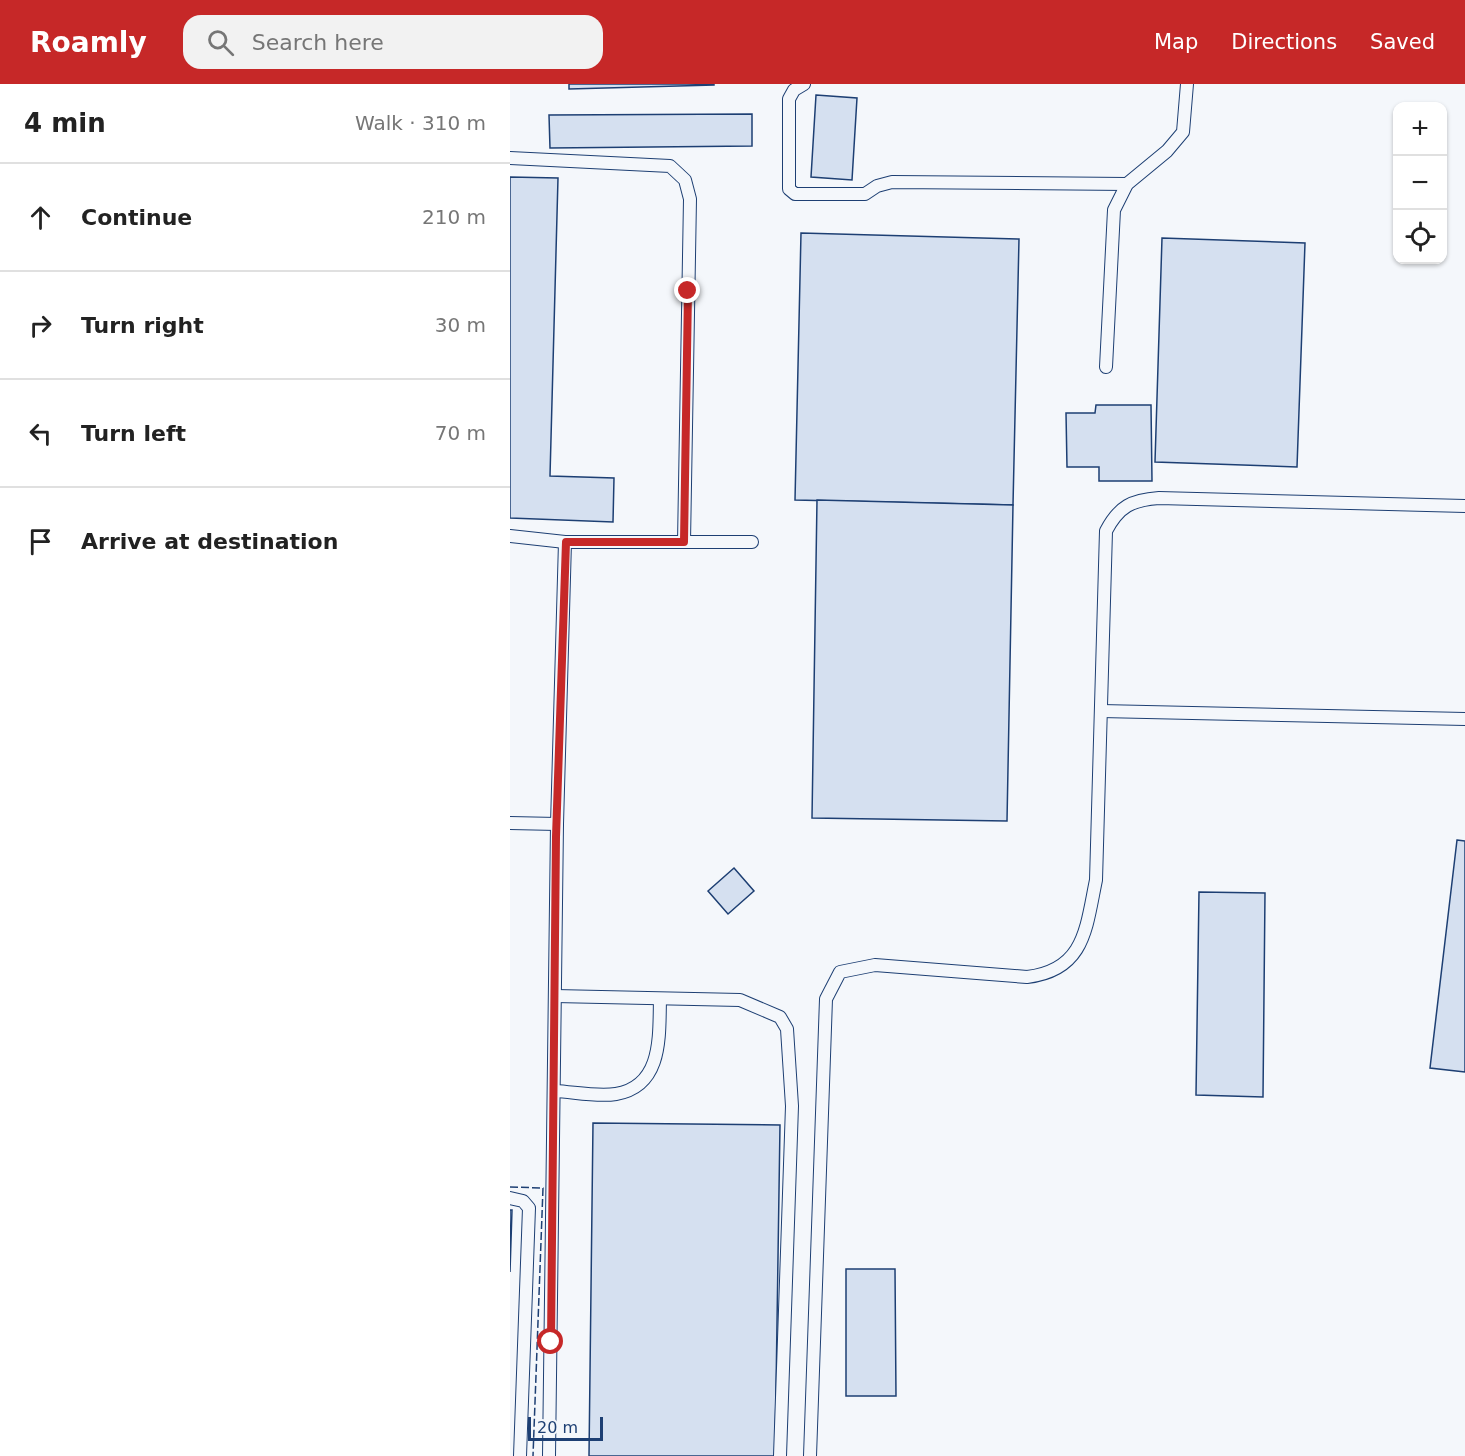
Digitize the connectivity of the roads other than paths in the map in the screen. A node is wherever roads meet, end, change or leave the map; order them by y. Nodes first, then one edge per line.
1 (804, 84) edge
2 (1186, 84) edge
3 (510, 158) edge
4 (1127, 184) junction
5 (1106, 367) dead end
6 (1465, 506) edge
7 (510, 536) edge
8 (566, 542) junction
9 (684, 542) junction
10 (752, 542) dead end
11 (1101, 711) junction
12 (1465, 718) edge
13 (510, 823) edge
14 (557, 824) junction
15 (555, 996) junction
16 (660, 999) junction
17 (555, 1091) junction
18 (510, 1198) edge
19 (520, 1456) edge
20 (549, 1456) edge
21 (780, 1456) edge
22 (810, 1456) edge

1 - 4 lane
2 - 4 lane
3 - 9 lane
4 - 5 lane
6 - 11 lane
7 - 8 lane
8 - 9 lane
8 - 14 lane
9 - 10 lane
11 - 12 lane
11 - 22 lane
13 - 14 lane
14 - 15 lane
15 - 16 lane
15 - 17 lane
16 - 17 lane
16 - 21 lane
17 - 20 lane
18 - 19 lane

